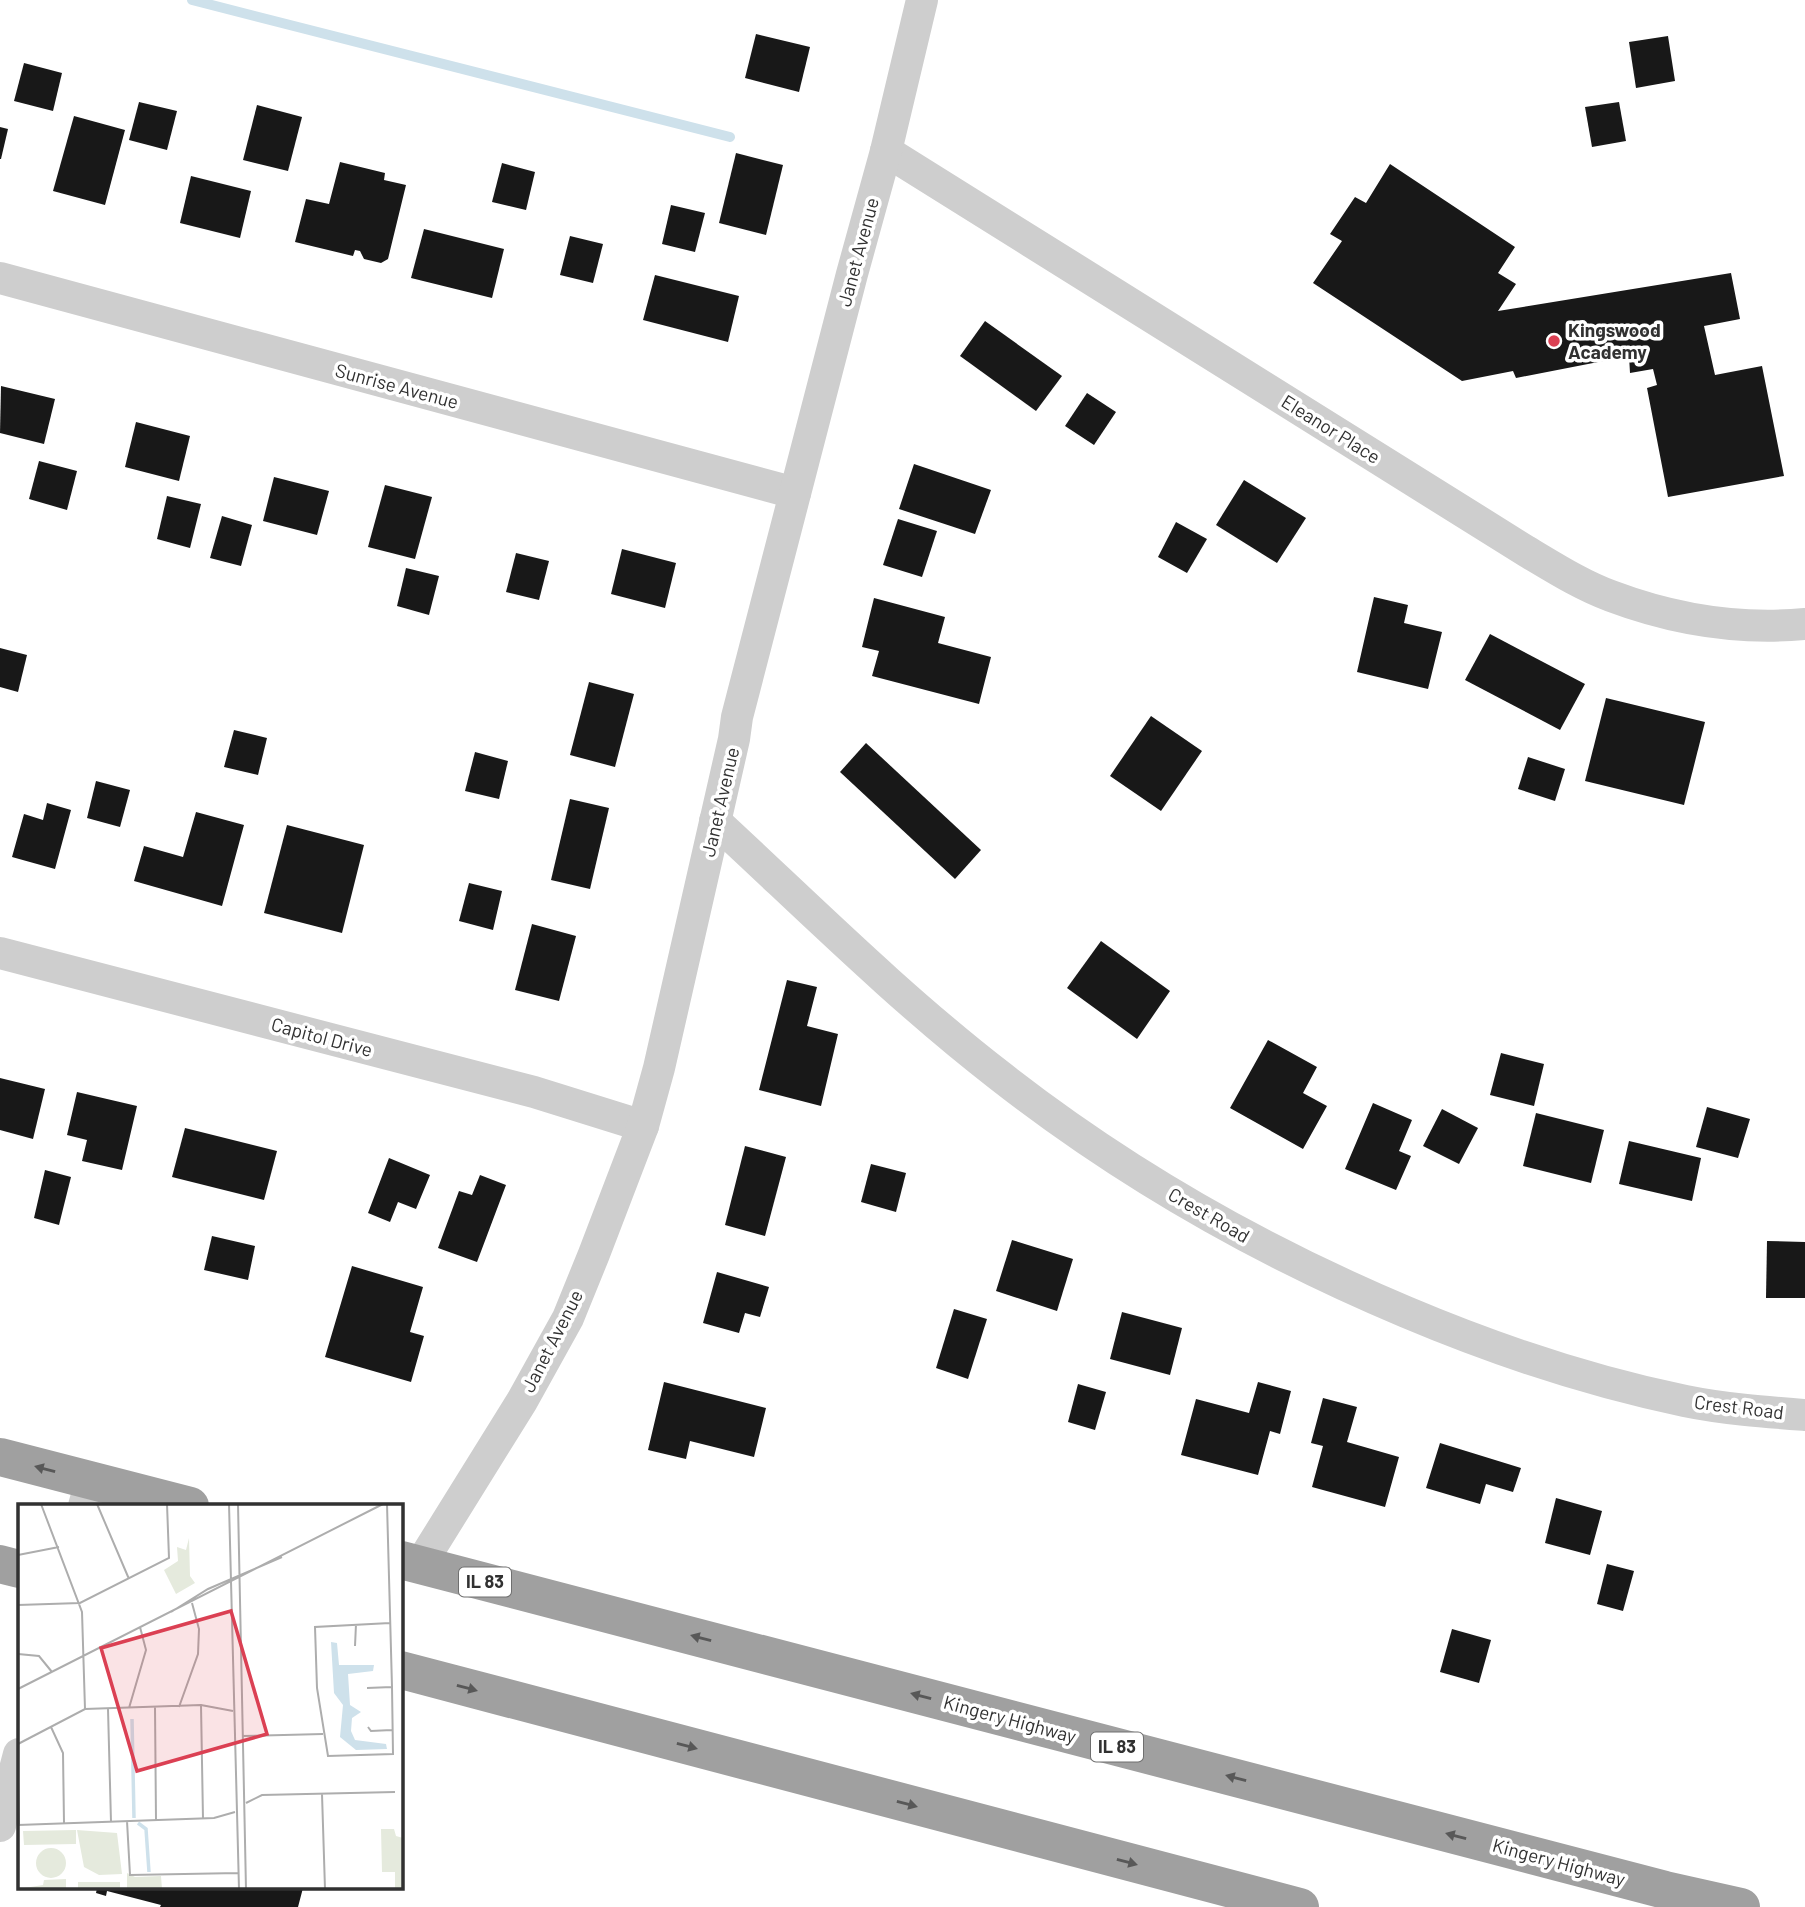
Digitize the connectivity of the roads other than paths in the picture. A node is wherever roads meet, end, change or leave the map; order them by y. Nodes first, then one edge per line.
1 (922, 0) edge
2 (887, 151) junction
3 (0, 278) edge
4 (795, 493) junction
5 (1805, 624) edge
6 (715, 821) junction
7 (0, 953) edge
8 (643, 1126) junction
9 (1805, 1415) edge
10 (0, 1457) edge
11 (87, 1493) edge
12 (174, 1504) edge
13 (410, 1563) edge
14 (0, 1564) edge
15 (18, 1569) edge
16 (402, 1670) edge
17 (18, 1758) edge
18 (0, 1826) edge
19 (1300, 1907) edge
20 (1741, 1907) edge

1 - 2 street, Janet Avenue
2 - 4 street, Janet Avenue
2 - 5 street, Eleanor Place
3 - 4 street, Sunrise Avenue
4 - 6 street, Janet Avenue
6 - 8 street, Janet Avenue
6 - 9 street, Crest Road
7 - 8 street, Capitol Drive
8 - 13 street, Janet Avenue
11 -> 10 highway
11 - 12 highway
20 -> 13 highway, Kingery Highway / IL 83
14 - 15 highway
16 -> 19 highway
17 - 18 street

